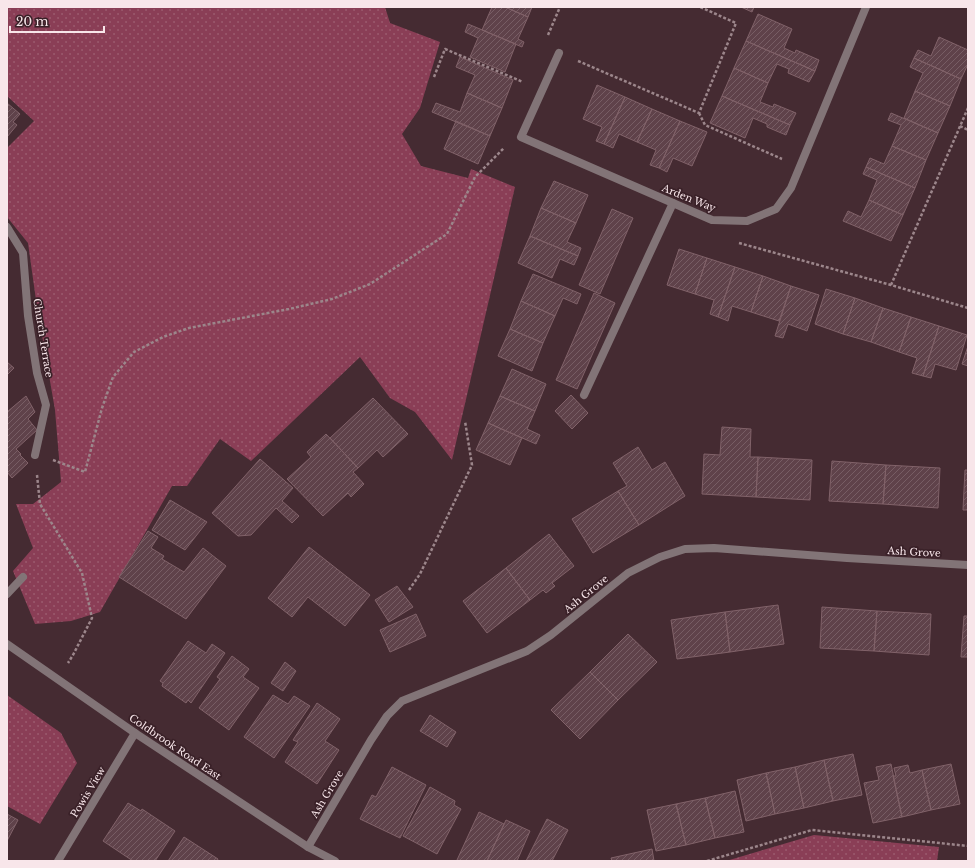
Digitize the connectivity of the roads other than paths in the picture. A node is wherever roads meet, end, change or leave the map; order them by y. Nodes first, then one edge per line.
1 (866, 7) edge
2 (559, 53) road end
3 (673, 203) junction
4 (7, 227) edge
5 (584, 395) dead end
6 (35, 455) road end
7 (968, 565) edge
8 (23, 577) dead end
9 (7, 594) edge
10 (7, 644) edge
11 (135, 734) junction
12 (308, 847) junction
13 (58, 861) edge
14 (335, 861) edge

1 - 3 street, Arden Way
2 - 3 street, Arden Way
3 - 5 street
4 - 6 street, Church Terrace
7 - 12 street, Ash Grove
8 - 9 street
10 - 11 street, Coldbrook Road East
11 - 12 street, Coldbrook Road East
11 - 13 street, Powis View
12 - 14 street, Coldbrook Road East

